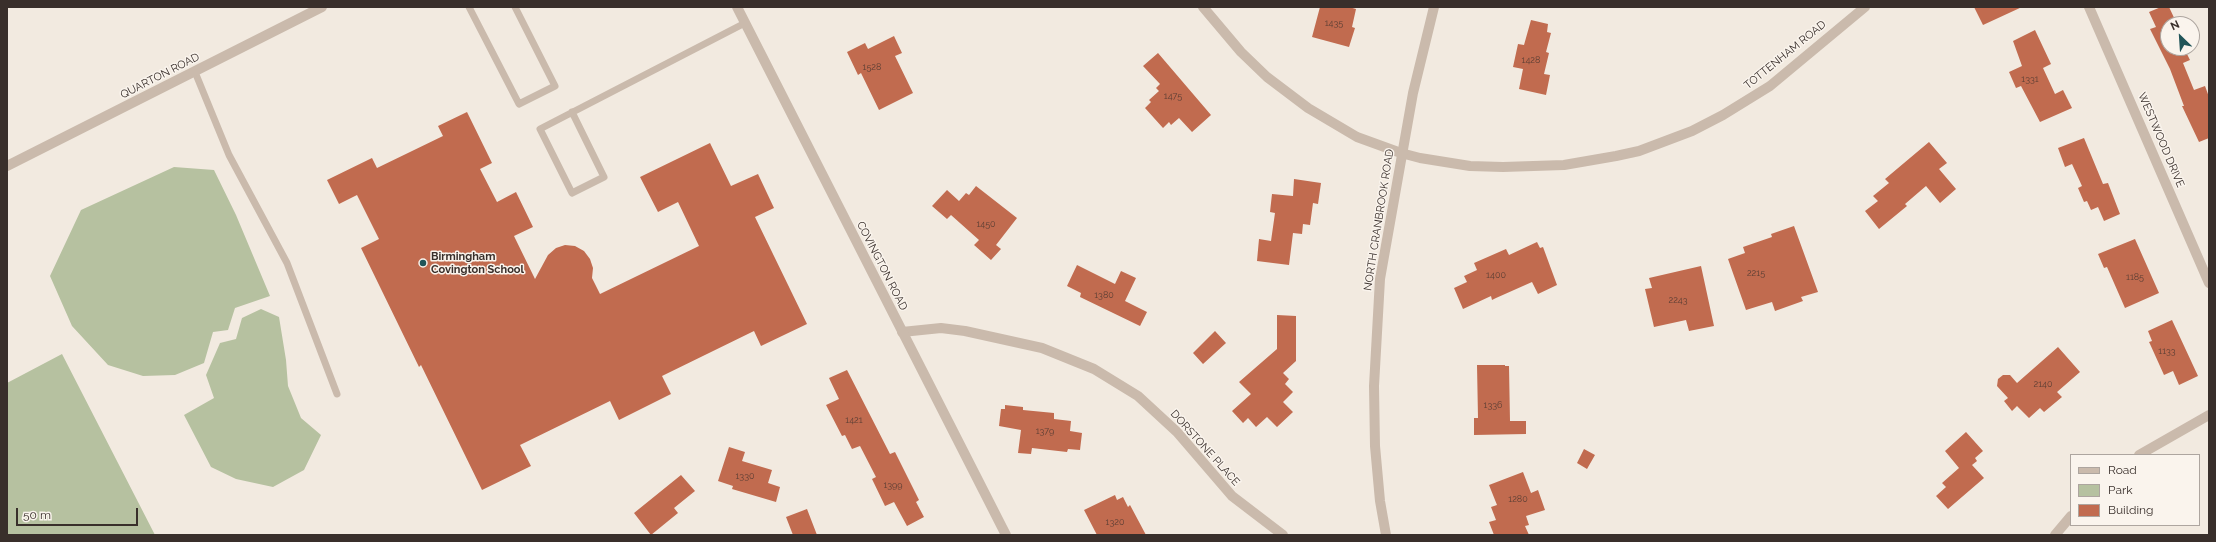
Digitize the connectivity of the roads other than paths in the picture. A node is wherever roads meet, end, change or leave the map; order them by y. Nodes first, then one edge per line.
1 (322, 7) edge
2 (469, 7) edge
3 (515, 7) edge
4 (737, 7) edge
5 (1204, 7) edge
6 (1434, 7) edge
7 (1865, 7) edge
8 (2090, 7) edge
9 (745, 23) junction
10 (195, 72) junction
11 (572, 112) junction
12 (1401, 153) junction
13 (7, 166) edge
14 (2209, 283) edge
15 (902, 332) junction
16 (337, 394) dead end
17 (2209, 415) edge
18 (2141, 454) edge
19 (2070, 517) edge
20 (1006, 535) edge
21 (1282, 535) edge
22 (1386, 535) edge
23 (2055, 535) edge

1 - 10 street, QUARTON ROAD
2 - 3 lane
4 - 9 street, COVINGTON ROAD
5 - 12 street, TOTTENHAM ROAD
6 - 12 street, NORTH CRANBROOK ROAD
7 - 12 street, TOTTENHAM ROAD
8 - 14 street, WESTWOOD DRIVE
9 - 11 lane
9 - 15 street, COVINGTON ROAD
10 - 13 street, QUARTON ROAD
10 - 16 lane
11 - 11 lane
12 - 22 street, NORTH CRANBROOK ROAD
15 - 20 street, COVINGTON ROAD
15 - 21 street, DORSTONE PLACE
17 - 18 street
19 - 23 street

